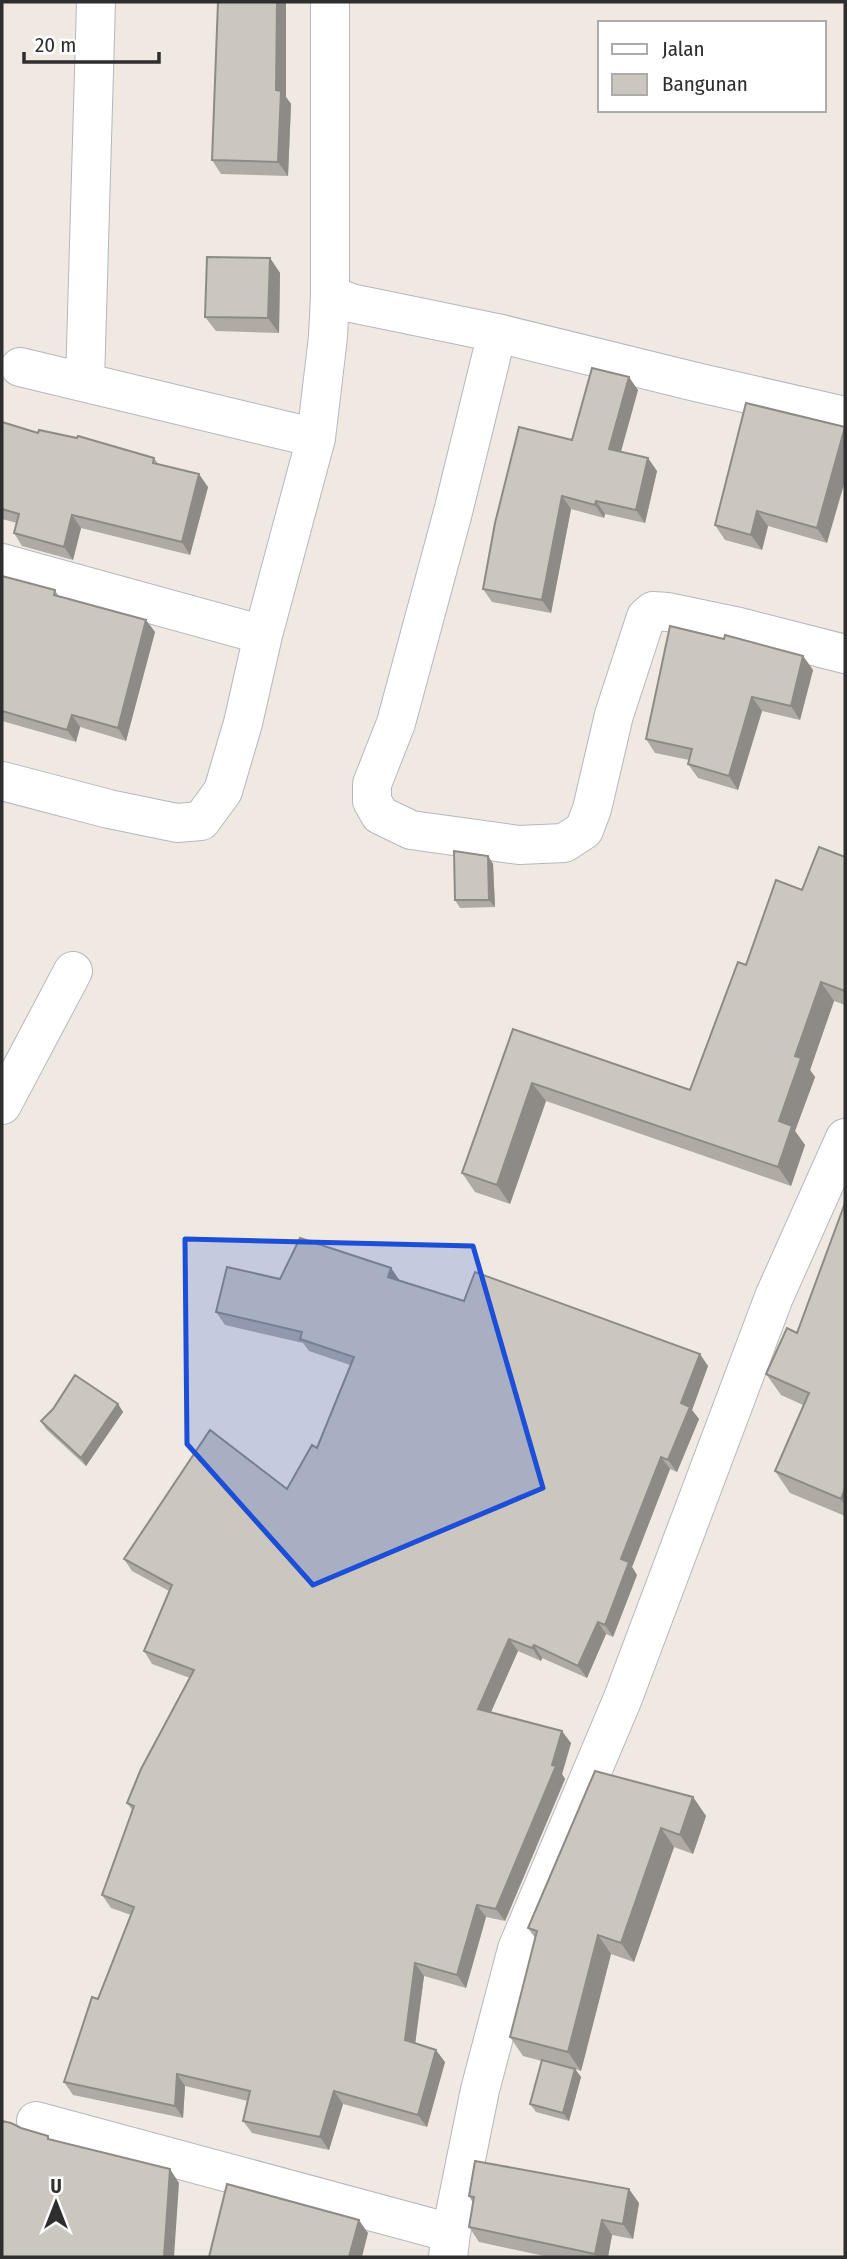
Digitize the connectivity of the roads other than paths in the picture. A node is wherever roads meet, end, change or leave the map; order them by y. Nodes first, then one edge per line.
1 (96, 2) edge
2 (330, 2) edge
3 (330, 295) junction
4 (497, 333) junction
5 (20, 367) dead end
6 (85, 382) junction
7 (845, 416) edge
8 (316, 438) junction
9 (2, 563) edge
10 (263, 635) junction
11 (845, 654) edge
12 (2, 781) edge
13 (73, 971) dead end
14 (2, 1105) edge
15 (845, 1138) edge
16 (36, 2121) dead end
17 (449, 2245) edge

1 - 6 street
2 - 3 street
3 - 4 street
3 - 8 street
4 - 7 street
4 - 11 street
5 - 6 street
6 - 8 street
8 - 10 street
9 - 10 street
10 - 12 street
13 - 14 street
15 - 17 street
16 - 17 street

